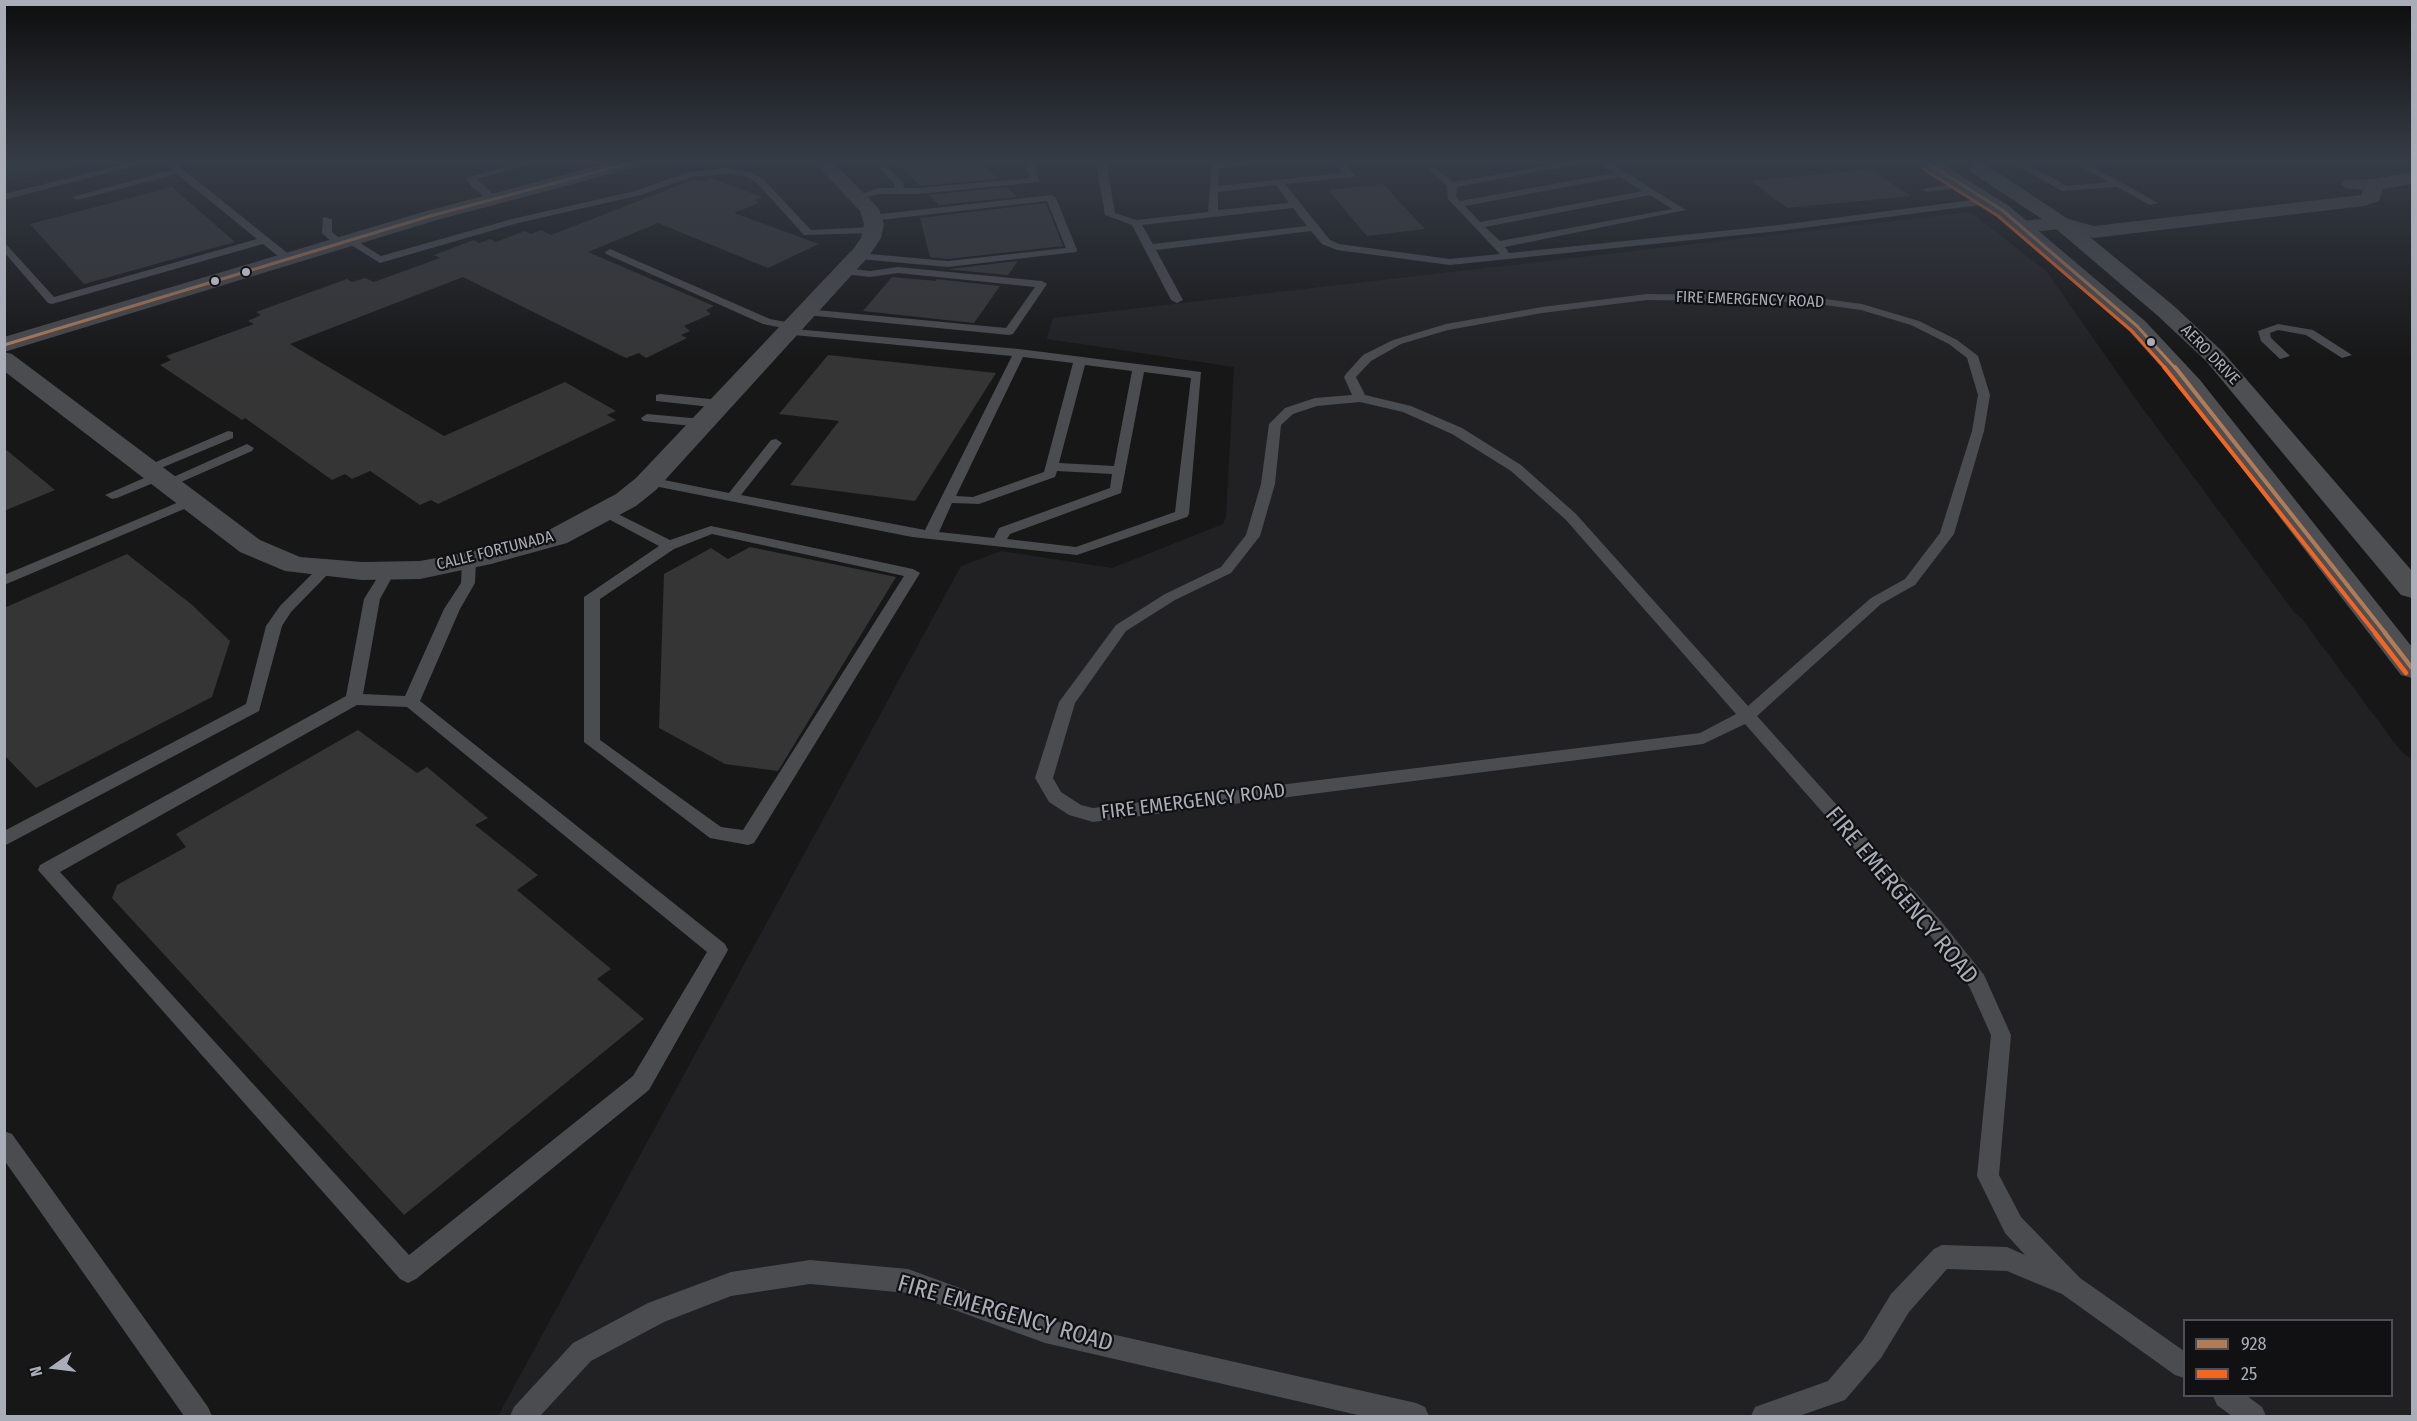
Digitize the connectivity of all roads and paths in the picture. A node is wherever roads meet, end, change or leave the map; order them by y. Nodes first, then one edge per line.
1 (250, 228) edge
2 (327, 228) edge
3 (389, 228) edge
4 (490, 228) edge
5 (804, 228) edge
6 (841, 228) edge
7 (872, 228) edge
8 (1063, 228) edge
9 (1139, 228) edge
10 (1311, 228) edge
11 (1314, 228) edge
12 (1481, 228) edge
13 (1585, 228) edge
14 (1754, 228) edge
15 (2023, 228) edge
16 (2067, 228) edge
17 (2080, 228) edge
18 (2124, 228) edge
19 (265, 240) junction
20 (344, 241) junction
21 (4, 244) edge
22 (1497, 245) junction
23 (1149, 248) junction
24 (610, 252) dead end
25 (1509, 257) junction
26 (287, 258) junction
27 (851, 264) junction
28 (1177, 300) dead end
29 (796, 323) junction
30 (4, 345) edge
31 (1019, 353) junction
32 (2346, 355) dead end
33 (2284, 356) dead end
34 (4, 358) edge
35 (1080, 360) junction
36 (1138, 368) junction
37 (660, 398) dead end
38 (1360, 398) junction
39 (720, 404) junction
40 (647, 418) dead end
41 (702, 423) junction
42 (228, 435) dead end
43 (776, 443) dead end
44 (247, 448) dead end
45 (2252, 462) junction
46 (1051, 467) junction
47 (1119, 470) junction
48 (158, 476) junction
49 (649, 481) junction
50 (112, 495) dead end
51 (732, 498) junction
52 (948, 499) junction
53 (191, 501) junction
54 (604, 511) junction
55 (930, 535) junction
56 (999, 542) junction
57 (669, 546) junction
58 (469, 560) junction
59 (327, 568) junction
60 (388, 570) junction
61 (4, 581) edge
62 (2412, 590) edge
63 (2412, 634) edge
64 (2412, 668) edge
65 (354, 699) junction
66 (411, 702) junction
67 (1747, 716) junction
68 (4, 839) edge
69 (4, 1141) edge
70 (2071, 1286) junction
71 (2183, 1365) edge
72 (2229, 1397) edge
73 (199, 1416) edge
74 (523, 1416) edge
75 (1416, 1416) edge
76 (1764, 1416) edge
77 (2253, 1416) edge

1 - 19 lane
2 - 20 lane
3 - 20 street
4 - 20 lane
5 - 6 lane
7 - 27 street, CALLE FORTUNADA
8 - 27 lane
9 - 23 lane
10 - 23 lane
11 - 25 lane
12 - 22 lane
13 - 22 lane
14 - 25 lane
15 - 45 main road, AERO DRIVE
16 - 62 main road, AERO DRIVE
17 - 18 street
19 - 21 lane
19 - 26 lane
20 - 26 street
22 - 25 lane
23 - 28 lane
24 - 29 lane
26 - 30 street
27 - 29 street, CALLE FORTUNADA
27 - 29 lane
29 - 31 lane
29 - 39 street, CALLE FORTUNADA
31 - 35 lane
31 - 52 lane
32 - 33 lane
34 - 48 street, CALLE FORTUNADA
35 - 36 lane
35 - 46 lane
36 - 47 lane
36 - 56 lane
37 - 39 lane
38 - 67 lane, FIRE EMERGENCY ROAD
38 - 67 lane, FIRE EMERGENCY ROAD
38 - 67 lane, FIRE EMERGENCY ROAD
39 - 41 street, CALLE FORTUNADA
40 - 41 lane
41 - 49 street, CALLE FORTUNADA
42 - 48 lane
43 - 51 lane
44 - 48 lane
45 - 63 main road
45 - 64 main road, AERO DRIVE
46 - 47 lane
46 - 52 lane
47 - 56 lane
48 - 50 lane
48 - 53 street, CALLE FORTUNADA
49 - 51 lane
49 - 54 street, CALLE FORTUNADA
51 - 55 lane
52 - 55 lane
53 - 59 street, CALLE FORTUNADA
53 - 61 lane
54 - 57 lane
54 - 58 street, CALLE FORTUNADA
55 - 56 lane
57 - 57 lane
58 - 60 street, CALLE FORTUNADA
58 - 66 lane
59 - 60 street, CALLE FORTUNADA
59 - 68 lane
60 - 65 lane
65 - 66 lane
65 - 66 lane
67 - 70 lane, FIRE EMERGENCY ROAD
69 - 73 lane
70 - 71 lane, FIRE EMERGENCY ROAD
70 - 76 lane, FIRE EMERGENCY ROAD
72 - 77 lane
74 - 75 lane, FIRE EMERGENCY ROAD

